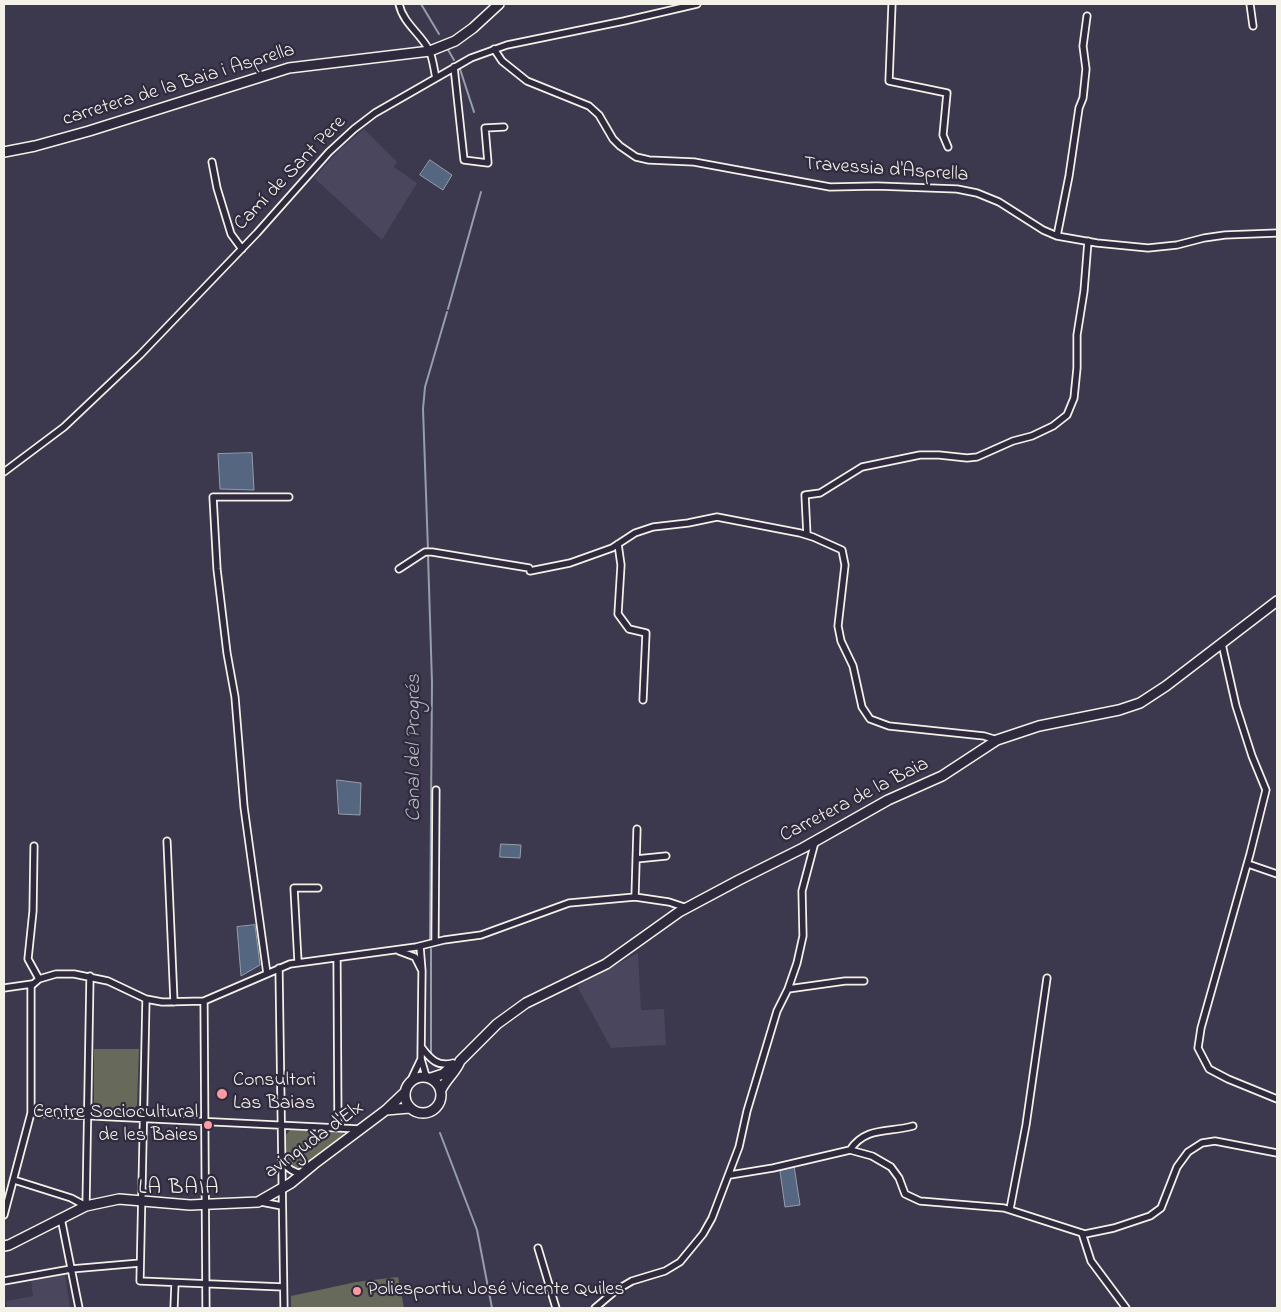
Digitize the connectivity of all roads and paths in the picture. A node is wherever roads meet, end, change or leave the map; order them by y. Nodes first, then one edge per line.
1 (398, 4) edge
2 (499, 4) edge
3 (697, 4) edge
4 (892, 4) edge
5 (1250, 4) edge
6 (1087, 16) dead end
7 (1254, 26) dead end
8 (494, 49) junction
9 (430, 51) junction
10 (454, 67) junction
11 (436, 78) junction
12 (504, 127) dead end
13 (948, 148) dead end
14 (4, 152) edge
15 (212, 162) dead end
16 (1277, 234) edge
17 (1057, 236) junction
18 (1088, 242) junction
19 (242, 249) junction
20 (4, 472) edge
21 (290, 497) dead end
22 (807, 535) junction
23 (618, 544) junction
24 (399, 569) dead end
25 (1277, 601) edge
26 (1222, 644) junction
27 (643, 700) dead end
28 (997, 740) junction
29 (436, 790) dead end
30 (637, 829) dead end
31 (815, 840) junction
32 (167, 841) dead end
33 (34, 846) dead end
34 (666, 856) dead end
35 (636, 859) junction
36 (1248, 864) junction
37 (1277, 874) edge
38 (318, 888) dead end
39 (635, 896) junction
40 (687, 908) junction
41 (435, 942) junction
42 (418, 946) junction
43 (395, 950) junction
44 (337, 958) junction
45 (298, 962) junction
46 (280, 968) junction
47 (422, 971) junction
48 (267, 974) junction
49 (90, 976) junction
50 (1048, 978) dead end
51 (38, 979) junction
52 (864, 980) dead end
53 (32, 985) junction
54 (4, 988) edge
55 (788, 988) junction
56 (146, 999) junction
57 (204, 1001) junction
58 (174, 1002) junction
59 (422, 1048) junction
60 (421, 1059) junction
61 (458, 1062) junction
62 (429, 1077) junction
63 (411, 1080) junction
64 (441, 1090) junction
65 (405, 1092) junction
66 (1277, 1099) edge
67 (409, 1108) junction
68 (386, 1110) junction
69 (32, 1113) junction
70 (88, 1116) junction
71 (143, 1119) junction
72 (204, 1122) junction
73 (282, 1126) junction
74 (913, 1126) dead end
75 (338, 1128) junction
76 (361, 1130) junction
77 (850, 1150) junction
78 (1277, 1152) edge
79 (282, 1161) junction
80 (303, 1174) junction
81 (730, 1175) junction
82 (14, 1180) junction
83 (281, 1190) junction
84 (141, 1201) junction
85 (258, 1202) junction
86 (205, 1204) junction
87 (86, 1206) junction
88 (282, 1206) junction
89 (1010, 1209) junction
90 (4, 1215) edge
91 (61, 1218) junction
92 (1082, 1233) junction
93 (4, 1246) edge
94 (538, 1248) dead end
95 (140, 1263) junction
96 (71, 1269) junction
97 (4, 1281) edge
98 (175, 1283) junction
99 (206, 1285) junction
100 (283, 1287) junction
101 (79, 1308) edge
102 (174, 1308) edge
103 (206, 1308) edge
104 (284, 1308) edge
105 (556, 1308) edge
106 (595, 1308) edge
107 (1126, 1308) edge

1 - 9 street
2 - 9 main road, carretera de la Baia i Asprella
3 - 8 street, Camí de Sant Pere
4 - 13 street
5 - 7 street
6 - 17 street
8 - 10 street, Camí de Sant Pere
8 - 17 street, Travessia d'Asprella
9 - 11 street
9 - 14 main road, carretera de la Baia i Asprella
10 - 11 street, Camí de Sant Pere
10 - 12 street
11 - 19 street, Camí de Sant Pere
15 - 19 street
16 - 18 street, Travessia d'Asprella
17 - 18 street, Travessia d'Asprella
18 - 22 street
19 - 20 street, Camí de Sant Pere
21 - 48 street
22 - 23 street
22 - 28 street
23 - 24 street
23 - 27 street
25 - 26 main road, Carretera de la Baia
26 - 28 main road, Carretera de la Baia
26 - 36 street
28 - 31 main road, Carretera de la Baia
29 - 41 street
30 - 35 street
31 - 40 main road, Carretera de la Baia
31 - 55 street
32 - 58 street
33 - 51 street
34 - 35 street
35 - 39 street
36 - 37 street
36 - 66 street
38 - 45 street
39 - 40 street
39 - 41 street
40 - 61 main road, Carretera de la Baia
41 - 42 street
42 - 43 street
42 - 47 street
43 - 44 street
43 - 47 street
44 - 45 street
44 - 75 street
45 - 46 street
46 - 48 street
46 - 73 street
47 - 59 street
48 - 57 street
49 - 51 street
49 - 56 street
49 - 70 street
50 - 89 street
51 - 53 street
52 - 55 street
53 - 54 street
53 - 69 street
55 - 81 street
56 - 58 street
56 - 71 street
57 - 58 street
57 - 72 street
59 - 60 street
59 - 61 street
60 - 62 street
60 - 63 street
61 - 62 main road, Carretera de la Baia
61 - 64 main road, Carretera de la Baia
62 - 63 main road
62 - 64 main road
63 - 65 main road
64 - 67 main road
65 - 67 main road
65 - 68 main road, avinguda d'Elx
67 - 68 main road, avinguda d'Elx
68 - 76 main road, avinguda d'Elx
69 - 70 street
69 - 82 street
70 - 71 street
70 - 87 street
71 - 72 street
71 - 84 street
72 - 73 street
72 - 86 street
73 - 75 street
73 - 79 street
74 - 77 street
75 - 76 street
76 - 80 main road, avinguda d'Elx
77 - 81 street
77 - 89 street
78 - 92 street
79 - 80 street
79 - 83 street
80 - 83 main road, avinguda d'Elx
81 - 106 street
82 - 87 street
82 - 90 street
83 - 85 main road, avinguda d'Elx
83 - 88 street
84 - 86 main road, avinguda d'Elx
84 - 87 main road, avinguda d'Elx
84 - 95 street
85 - 86 main road, avinguda d'Elx
85 - 88 street
86 - 99 street
87 - 91 main road, avinguda d'Elx
88 - 100 street
89 - 92 street
91 - 93 main road, avinguda d'Elx
91 - 96 street
92 - 107 street
94 - 105 street
95 - 96 street
95 - 98 street
96 - 97 street
96 - 101 street
98 - 99 street
98 - 102 street
99 - 100 street
99 - 103 street
100 - 104 street

